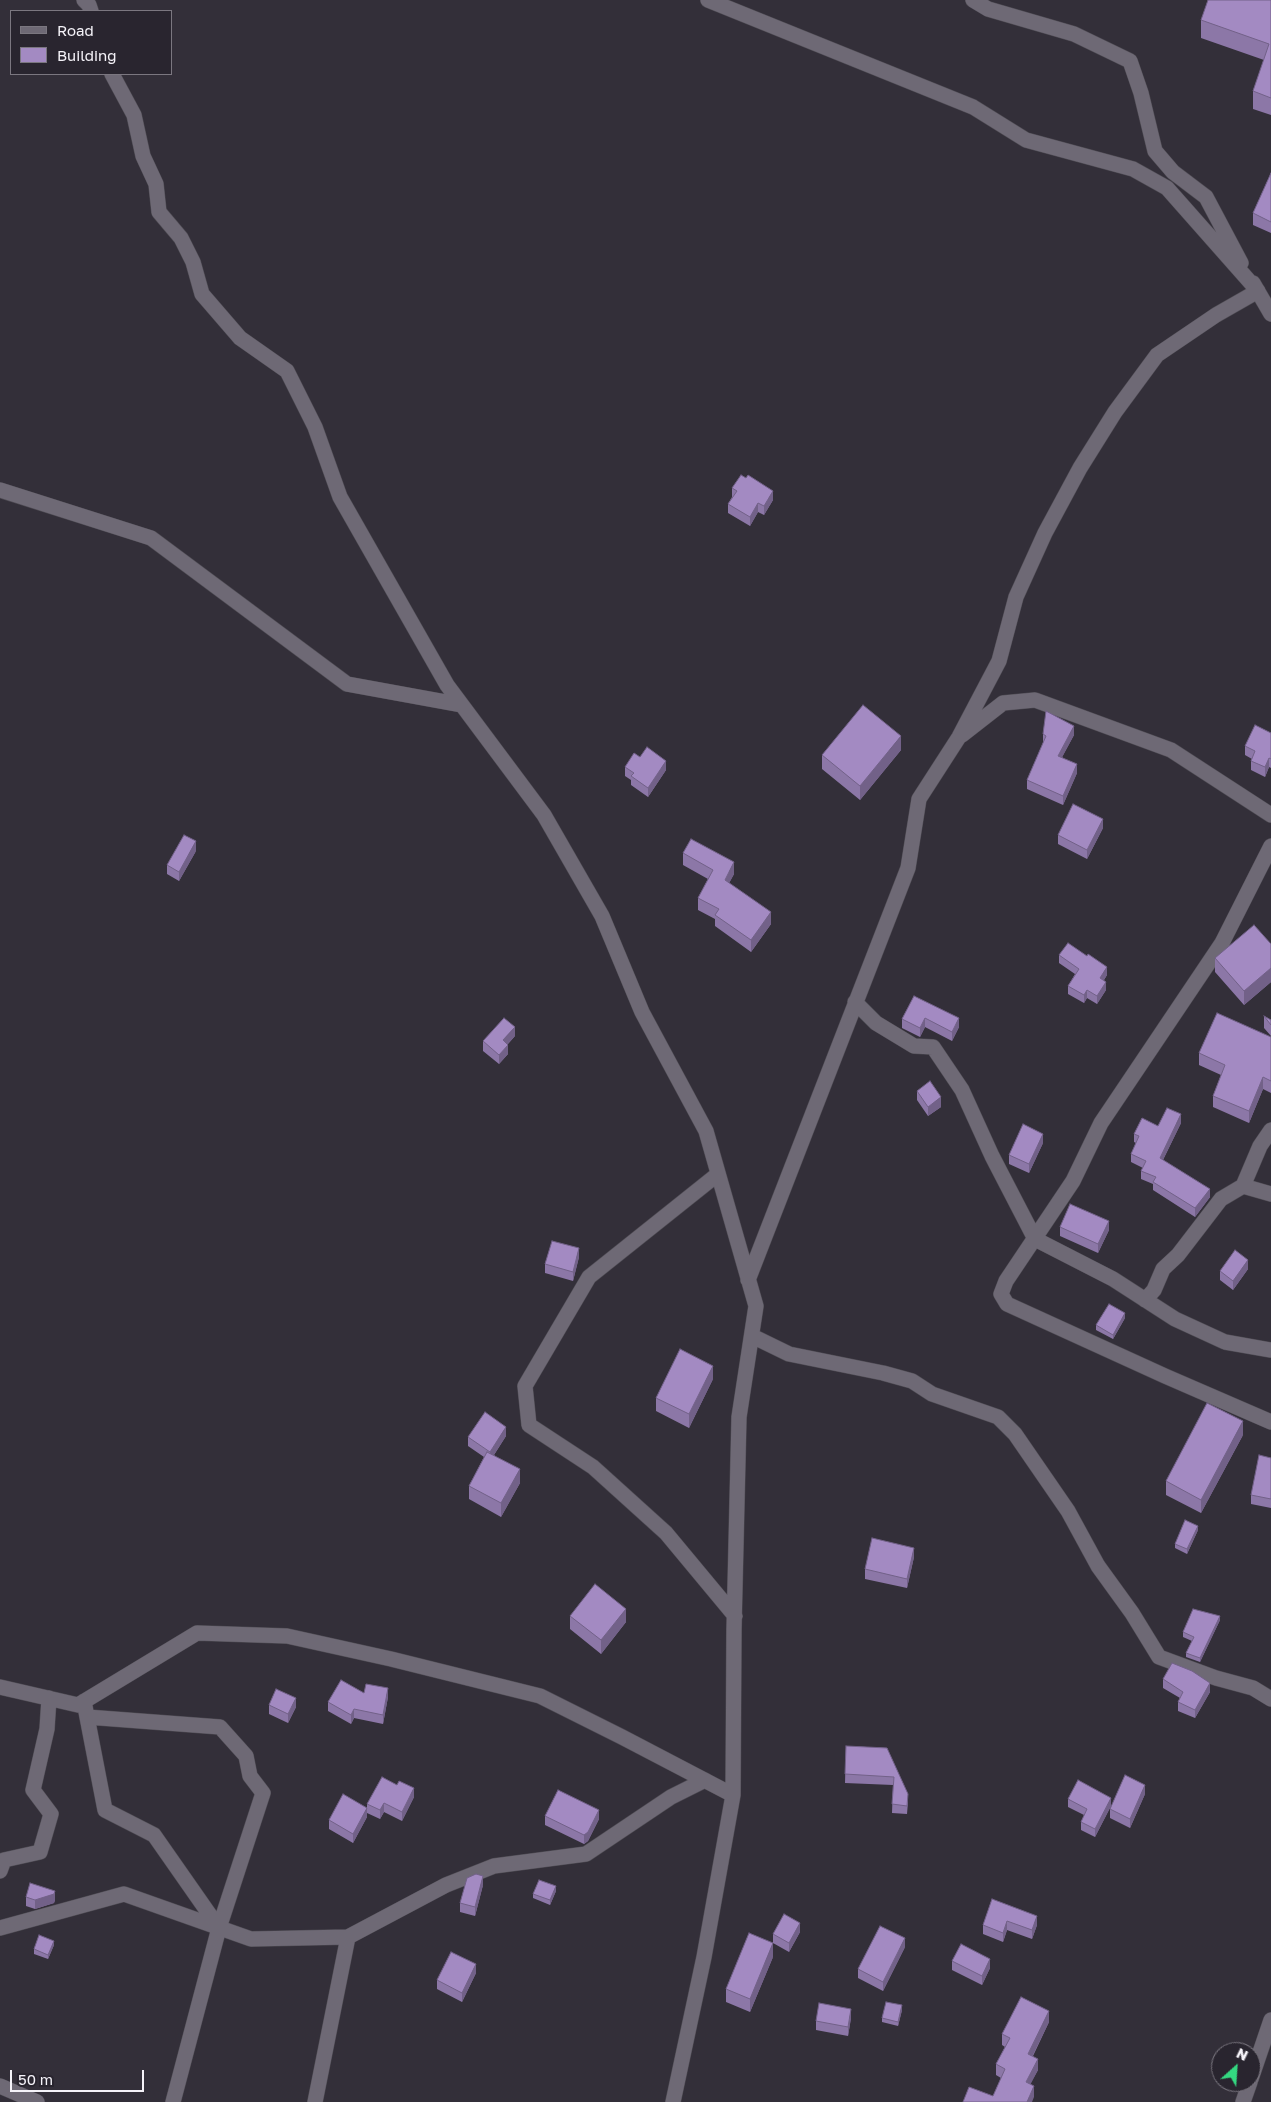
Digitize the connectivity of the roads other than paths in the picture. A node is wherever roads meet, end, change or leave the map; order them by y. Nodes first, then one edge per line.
1 (708, 0) edge
2 (973, 0) edge
3 (113, 75) edge
4 (1258, 290) junction
5 (1271, 314) edge
6 (0, 490) edge
7 (462, 705) junction
8 (959, 737) junction
9 (1271, 815) edge
10 (1271, 846) edge
11 (855, 1002) junction
12 (1271, 1130) edge
13 (718, 1174) junction
14 (1243, 1186) junction
15 (1271, 1194) edge
16 (1035, 1239) junction
17 (748, 1280) junction
18 (1145, 1300) junction
19 (752, 1336) junction
20 (1271, 1350) edge
21 (1271, 1422) edge
22 (734, 1616) junction
23 (0, 1687) edge
24 (49, 1698) junction
25 (1271, 1699) edge
26 (84, 1701) junction
27 (87, 1717) junction
28 (705, 1780) junction
29 (733, 1795) junction
30 (0, 1871) edge
31 (0, 1928) edge
32 (219, 1928) junction
33 (348, 1937) junction
34 (1271, 2020) edge
35 (1261, 2049) edge
36 (0, 2086) edge
37 (37, 2102) edge
38 (173, 2102) edge
39 (315, 2102) edge
40 (673, 2102) edge

1 - 4 street
2 - 4 street
3 - 7 street
4 - 5 street
4 - 8 street
6 - 7 street
7 - 13 street
8 - 9 street
8 - 11 street
10 - 16 street
11 - 16 street
11 - 17 street
12 - 14 street
13 - 17 street
13 - 22 street
14 - 15 street
14 - 18 street
16 - 18 street
16 - 21 street
17 - 19 street
18 - 20 street
19 - 22 street
19 - 25 street
22 - 29 street
23 - 24 street
24 - 26 street
24 - 30 street
26 - 27 street
26 - 28 street
27 - 32 street
27 - 32 street
28 - 29 street
28 - 33 street
29 - 40 street
31 - 32 street
32 - 33 street
32 - 38 street
33 - 39 street
34 - 35 street
36 - 37 street

